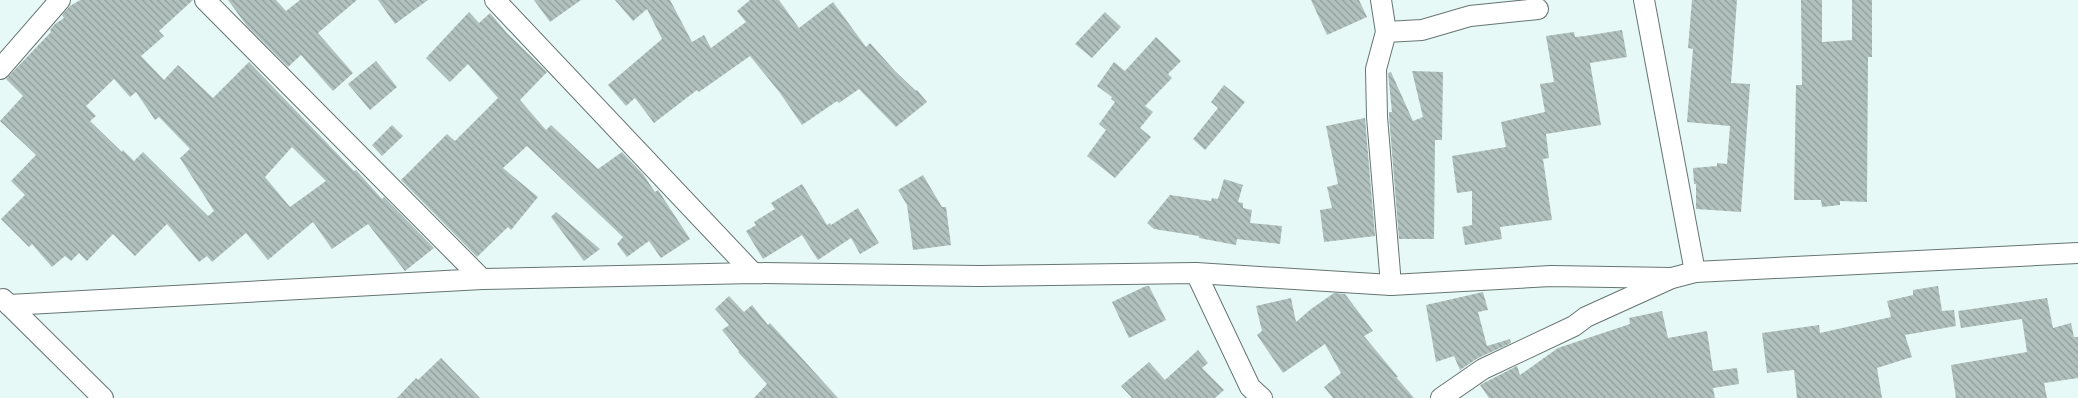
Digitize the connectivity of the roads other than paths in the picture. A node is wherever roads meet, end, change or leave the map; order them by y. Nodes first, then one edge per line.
1 (60, 0) edge
2 (204, 0) edge
3 (495, 0) edge
4 (1381, 0) edge
5 (1644, 0) edge
6 (1538, 9) dead end
7 (1386, 32) junction
8 (0, 69) edge
9 (2078, 253) edge
10 (1695, 272) junction
11 (753, 273) junction
12 (1196, 273) junction
13 (1672, 278) junction
14 (482, 279) junction
15 (1391, 285) junction
16 (5, 301) edge
17 (103, 398) edge
18 (1262, 398) edge
19 (1441, 398) edge

1 - 8 street
2 - 14 street
3 - 11 street
4 - 7 street
5 - 10 street
6 - 7 street
7 - 15 street
9 - 10 street
10 - 13 street
11 - 12 street
11 - 14 street
12 - 15 street
12 - 18 street
13 - 15 street
13 - 19 street
14 - 16 street
16 - 17 street

